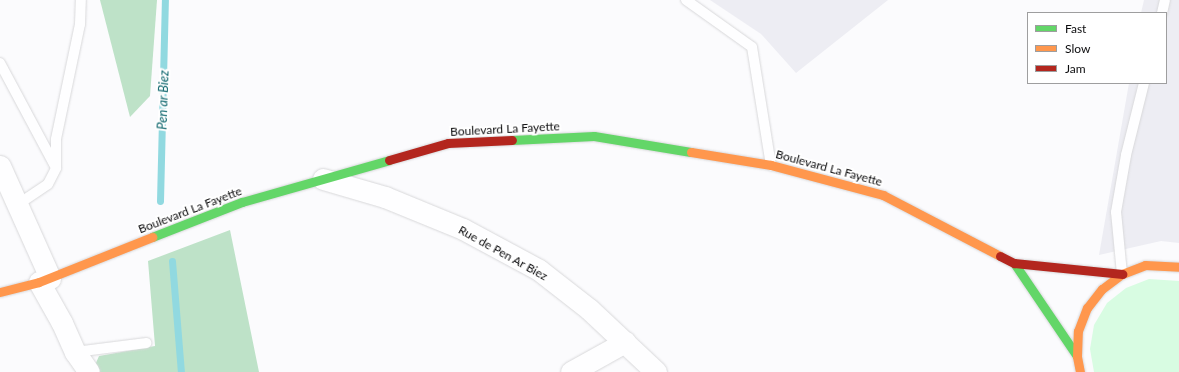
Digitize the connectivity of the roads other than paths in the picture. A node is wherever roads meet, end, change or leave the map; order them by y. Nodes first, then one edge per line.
1 (81, 0) edge
2 (686, 0) edge
3 (1165, 0) edge
4 (1162, 12) edge
5 (0, 63) edge
6 (1144, 84) edge
7 (771, 165) junction
8 (0, 166) edge
9 (56, 168) junction
10 (323, 179) junction
11 (17, 205) junction
12 (1014, 262) junction
13 (1179, 267) edge
14 (1122, 274) junction
15 (45, 280) junction
16 (0, 292) edge
17 (625, 342) junction
18 (146, 343) dead end
19 (1076, 356) junction
20 (74, 362) edge
21 (89, 372) edge
22 (571, 372) edge
23 (656, 372) edge
24 (1080, 372) edge

1 - 9 lane
2 - 7 lane
3 - 4 lane
5 - 9 lane
6 - 14 lane
7 - 10 main road, Boulevard La Fayette
7 - 12 main road, Boulevard La Fayette
8 - 11 street
9 - 11 lane
10 - 15 main road, Boulevard La Fayette
10 - 17 street, Rue de Pen Ar Biez
11 - 15 street
12 - 14 main road, Boulevard La Fayette
12 - 19 main road, Boulevard La Fayette
13 - 14 main road
14 - 19 main road
15 - 16 main road, Boulevard La Fayette
15 - 20 street
17 - 22 street
17 - 23 street, Rue de Pen Ar Biez
18 - 20 lane
19 - 24 main road
20 - 21 street

